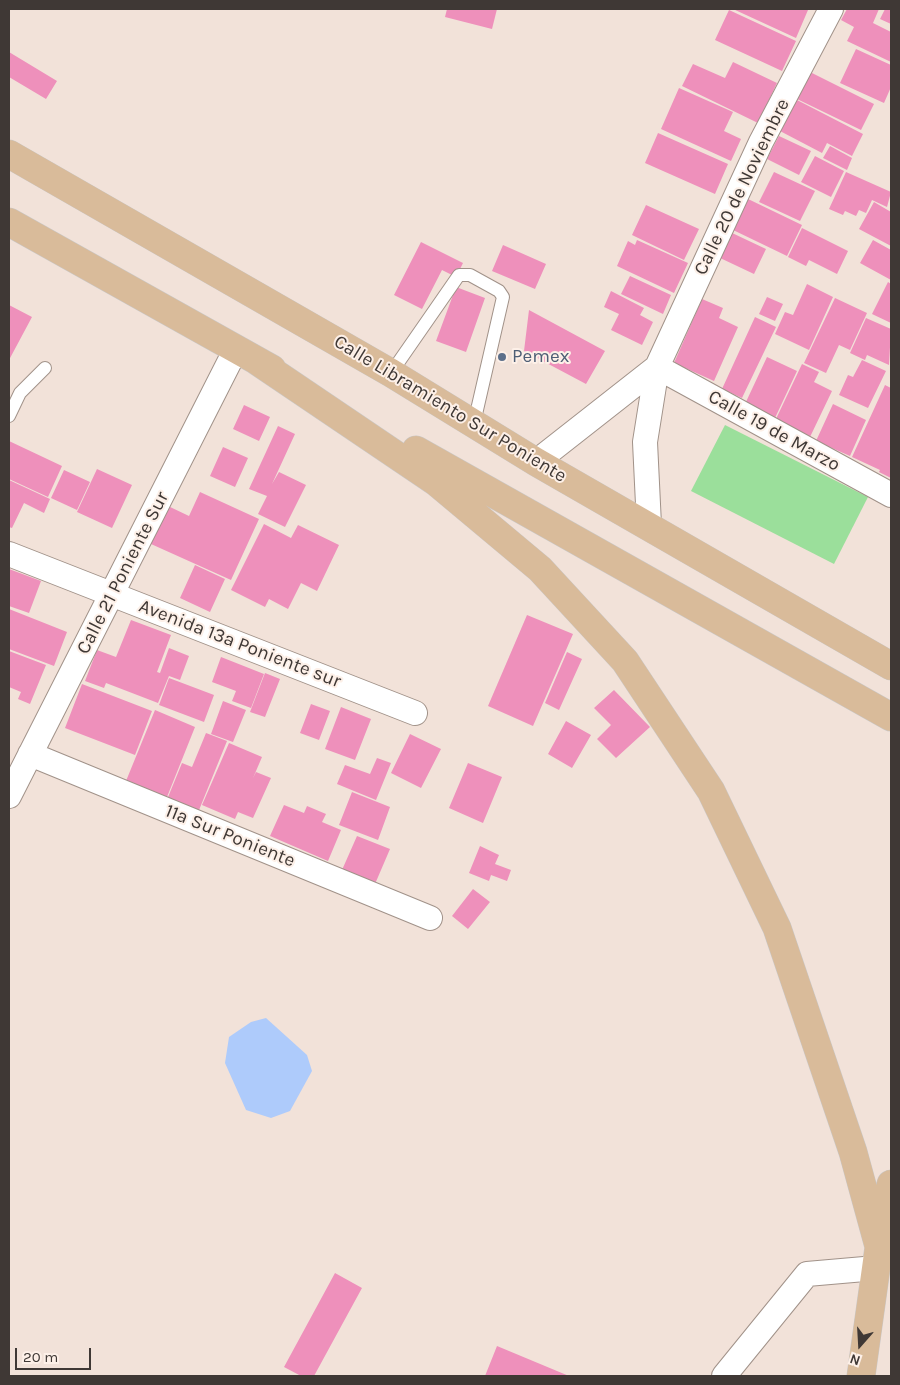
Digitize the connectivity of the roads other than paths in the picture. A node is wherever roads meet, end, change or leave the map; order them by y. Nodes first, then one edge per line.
1 (831, 9) edge
2 (9, 154) edge
3 (9, 222) edge
4 (246, 355) junction
5 (657, 367) junction
6 (45, 368) dead end
7 (391, 373) junction
8 (9, 416) edge
9 (474, 423) junction
10 (536, 462) junction
11 (891, 495) edge
12 (649, 525) junction
13 (9, 554) edge
14 (113, 594) junction
15 (891, 666) edge
16 (415, 712) dead end
17 (891, 717) edge
18 (30, 754) junction
19 (9, 796) edge
20 (430, 918) dead end
21 (891, 1184) edge
22 (877, 1258) junction
23 (724, 1376) edge
24 (861, 1376) edge

1 - 5 street, Calle 20 de Noviembre
2 - 7 main road, Calle Libramiento Sur Poniente
3 - 4 main road
4 - 14 street, Calle 21 Poniente Sur
4 - 17 main road
4 - 22 main road
5 - 10 street, Calle 20 de Noviembre
5 - 11 street, Calle 19 de Marzo
5 - 12 street, Calle 20 de Noviembre
6 - 8 lane
7 - 9 main road, Calle Libramiento Sur Poniente
7 - 9 lane
9 - 10 main road, Calle Libramiento Sur Poniente
10 - 12 main road, Calle Libramiento Sur Poniente
12 - 15 main road, Calle Libramiento Sur Poniente
13 - 14 street, Avenida 13a Poniente sur
14 - 16 street, Avenida 13a Poniente sur
14 - 18 street, Calle 21 Poniente Sur
18 - 19 street, Calle 21 Poniente Sur
18 - 20 street, 11a Sur Poniente
21 - 22 main road
22 - 23 street
22 - 24 main road

